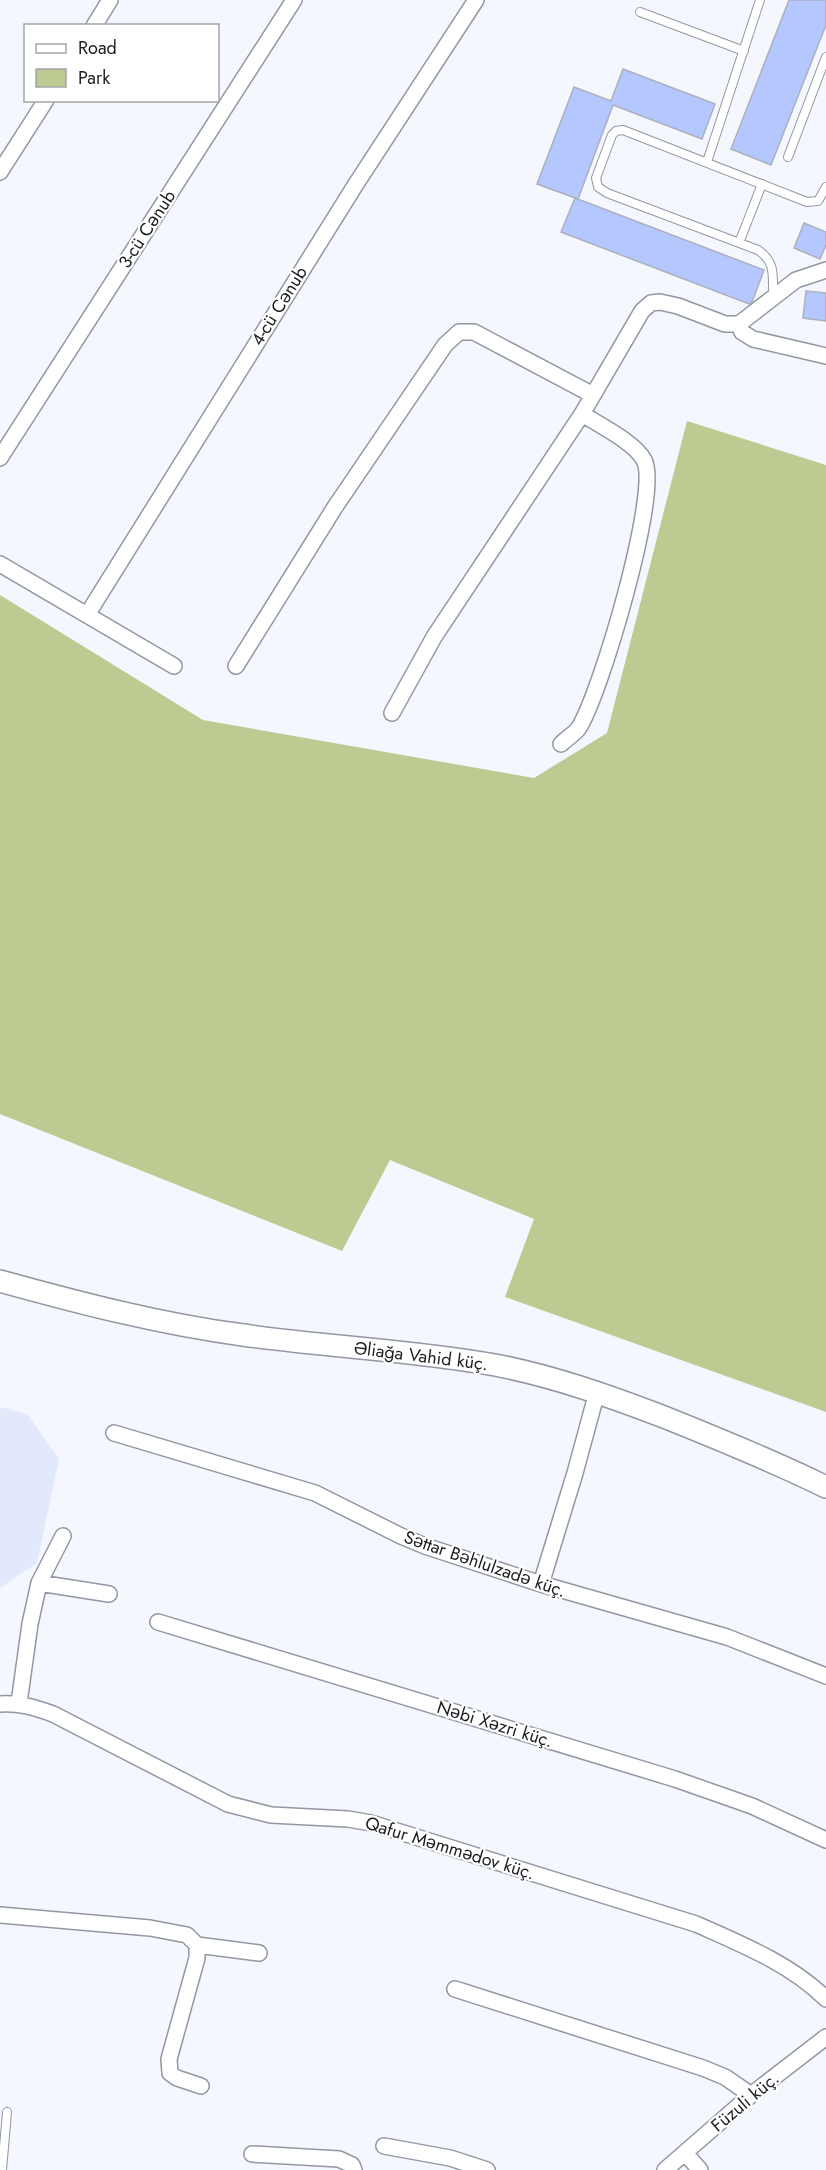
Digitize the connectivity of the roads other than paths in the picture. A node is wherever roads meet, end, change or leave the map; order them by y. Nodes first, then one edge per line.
1 (110, 0) edge
2 (294, 0) edge
3 (476, 0) edge
4 (760, 0) edge
5 (640, 12) dead end
6 (95, 24) edge
7 (744, 51) junction
8 (826, 57) edge
9 (45, 102) edge
10 (788, 157) dead end
11 (707, 162) junction
12 (0, 172) edge
13 (762, 184) junction
14 (826, 188) edge
15 (739, 243) junction
16 (826, 270) edge
17 (773, 290) dead end
18 (739, 324) junction
19 (826, 356) edge
20 (593, 395) junction
21 (582, 414) junction
22 (0, 458) edge
23 (0, 564) edge
24 (87, 615) junction
25 (174, 666) dead end
26 (237, 666) dead end
27 (392, 713) dead end
28 (561, 744) dead end
29 (0, 1281) edge
30 (597, 1392) junction
31 (114, 1433) dead end
32 (826, 1487) edge
33 (63, 1536) dead end
34 (39, 1583) junction
35 (541, 1584) junction
36 (109, 1594) dead end
37 (158, 1622) dead end
38 (826, 1676) edge
39 (19, 1703) junction
40 (0, 1704) edge
41 (826, 1840) edge
42 (0, 1915) edge
43 (196, 1945) junction
44 (259, 1953) dead end
45 (454, 1989) dead end
46 (826, 1999) edge
47 (824, 2042) edge
48 (201, 2086) dead end
49 (751, 2095) junction
50 (7, 2112) dead end
51 (384, 2146) dead end
52 (685, 2152) junction
53 (252, 2154) dead end
54 (2, 2170) edge
55 (354, 2170) edge
56 (487, 2170) edge
57 (665, 2170) edge
58 (700, 2170) edge

1 - 6 street
2 - 22 street, 3-cü Cənub
3 - 24 street, 4-cü Cənub
4 - 7 lane
5 - 7 lane
7 - 11 lane
8 - 10 lane
9 - 12 street
11 - 13 lane
11 - 15 lane
13 - 14 lane
13 - 15 lane
15 - 17 lane
16 - 18 street
18 - 19 street
18 - 20 street
20 - 21 street
20 - 26 street
21 - 27 street
21 - 28 street
23 - 24 street
24 - 25 street
29 - 30 street, Əliağa Vahid küç.
30 - 32 street, Əliağa Vahid küç.
30 - 35 street
31 - 35 street, Səttar Bəhlulzadə küç.
33 - 34 street
34 - 36 street
34 - 39 street
35 - 38 street, Səttar Bəhlulzadə küç.
37 - 41 street, Nəbi Xəzri küç.
39 - 40 street, Qafur Məmmədov küç.
39 - 46 street, Qafur Məmmədov küç.
42 - 43 street
43 - 44 street
43 - 48 street
45 - 49 street
47 - 49 street, Füzuli küç.
49 - 52 street, Füzuli küç.
50 - 54 lane
51 - 56 street
52 - 57 street, Füzuli küç.
52 - 58 street
53 - 55 street

